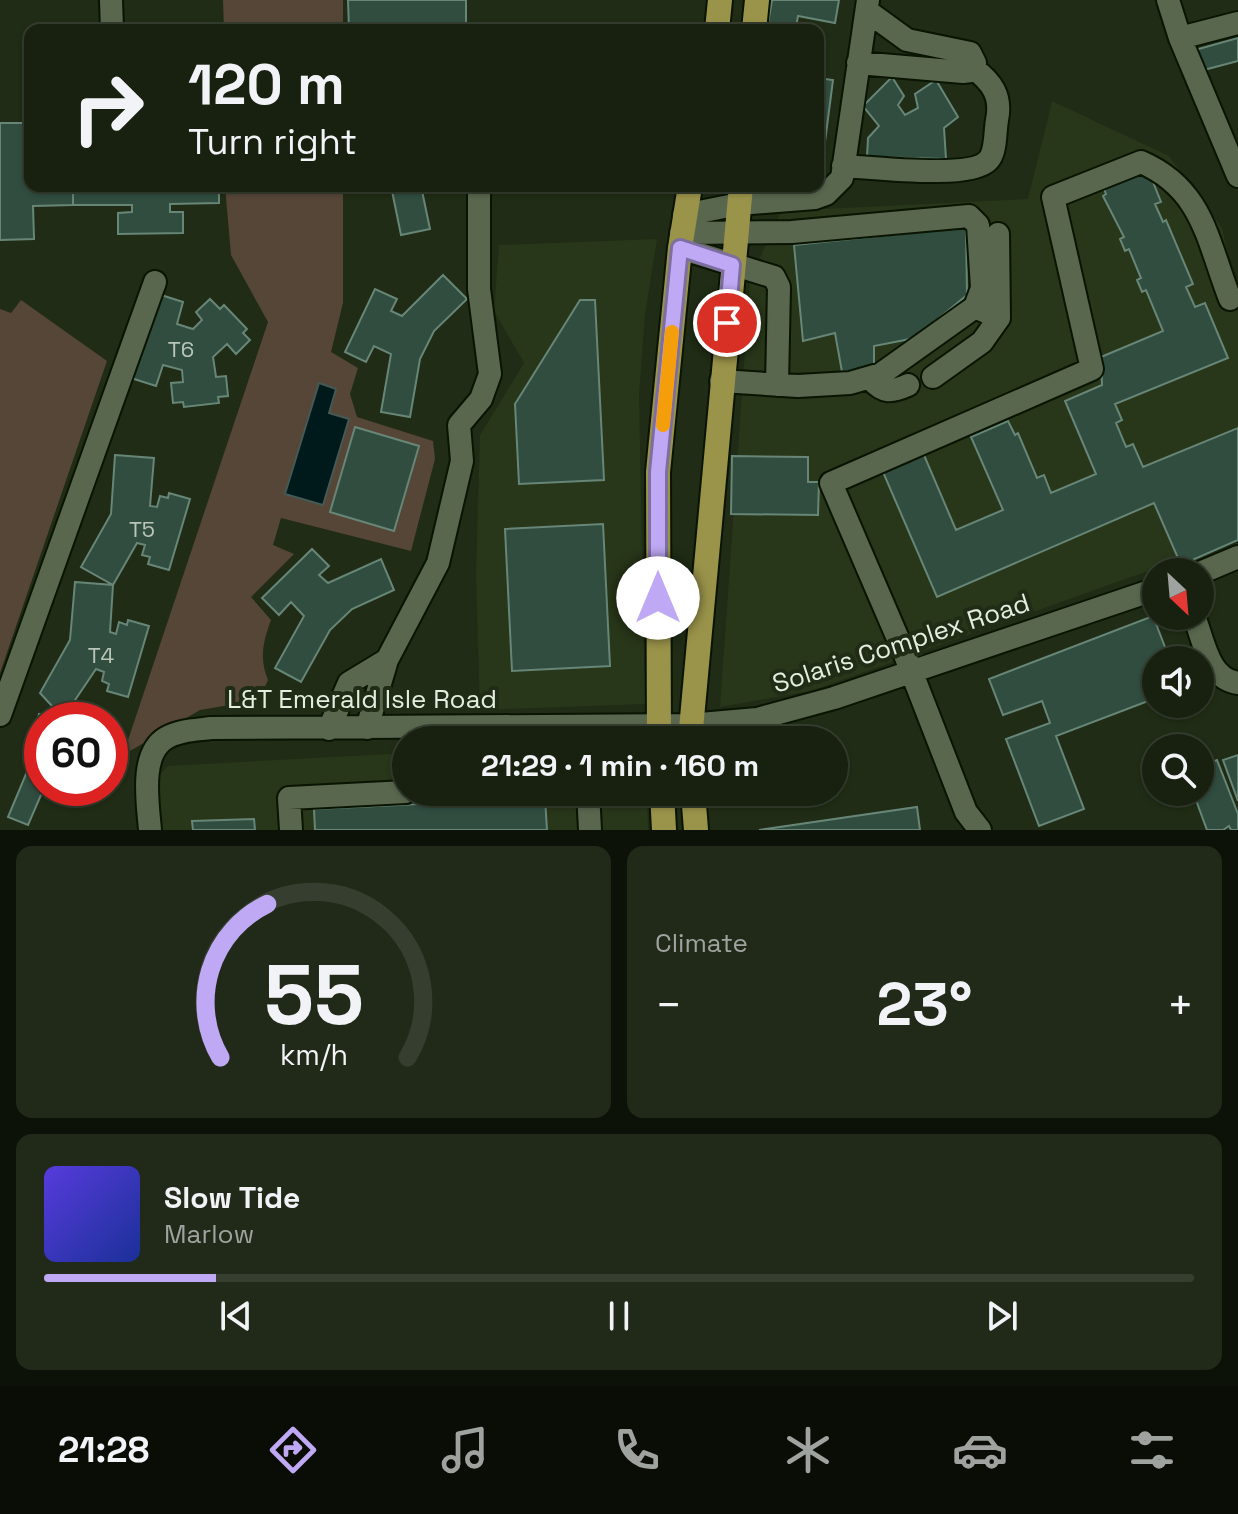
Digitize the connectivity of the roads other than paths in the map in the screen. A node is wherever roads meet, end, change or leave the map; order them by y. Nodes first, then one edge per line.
1 (111, 0) edge
2 (720, 0) edge
3 (757, 0) edge
4 (1168, 0) edge
5 (867, 5) edge
6 (1238, 23) edge
7 (112, 24) edge
8 (718, 24) edge
9 (755, 24) edge
10 (1180, 38) junction
11 (858, 63) junction
12 (973, 68) junction
13 (843, 166) junction
14 (1238, 176) edge
15 (479, 192) edge
16 (689, 192) edge
17 (740, 195) edge
18 (682, 232) junction
19 (998, 234) dead end
20 (737, 235) junction
21 (732, 265) junction
22 (155, 282) dead end
23 (1230, 299) dead end
24 (975, 307) junction
25 (999, 318) junction
26 (933, 377) dead end
27 (871, 379) junction
28 (721, 381) junction
29 (777, 385) junction
30 (908, 385) dead end
31 (1238, 557) edge
32 (1214, 567) edge
33 (1142, 594) edge
34 (1199, 630) edge
35 (387, 660) junction
36 (911, 671) junction
37 (1238, 683) edge
38 (0, 715) edge
39 (659, 726) edge
40 (690, 726) edge
41 (720, 726) edge
42 (367, 728) junction
43 (392, 728) edge
44 (329, 729) junction
45 (392, 793) edge
46 (589, 806) edge
47 (663, 806) edge
48 (694, 806) edge
49 (150, 830) edge
50 (291, 830) edge
51 (590, 830) edge
52 (664, 830) edge
53 (696, 830) edge
54 (980, 830) edge

1 - 7 street
2 - 8 main road
3 - 9 main road
4 - 10 street
5 - 11 street
5 - 12 street
6 - 10 street
10 - 14 street
11 - 12 street
11 - 13 street
12 - 13 street
13 - 17 street
15 - 35 street
16 - 18 main road
17 - 18 street
17 - 20 main road
18 - 20 street
18 - 21 street
18 - 39 main road
19 - 25 street
20 - 21 main road
20 - 24 street
21 - 28 main road
21 - 29 street
22 - 38 street
23 - 36 street
24 - 25 street
24 - 27 street
25 - 26 street
27 - 29 street
27 - 30 street
28 - 29 street
28 - 40 main road
31 - 32 street
33 - 36 street, Solaris Complex Road
34 - 37 street
35 - 42 street
35 - 44 street
36 - 41 street, Solaris Complex Road
36 - 54 street
42 - 43 street, L&T Emerald Isle Road
42 - 44 street, L&T Emerald Isle Road
44 - 49 street, L&T Emerald Isle Road
45 - 50 street
46 - 51 street
47 - 52 main road
48 - 53 main road

